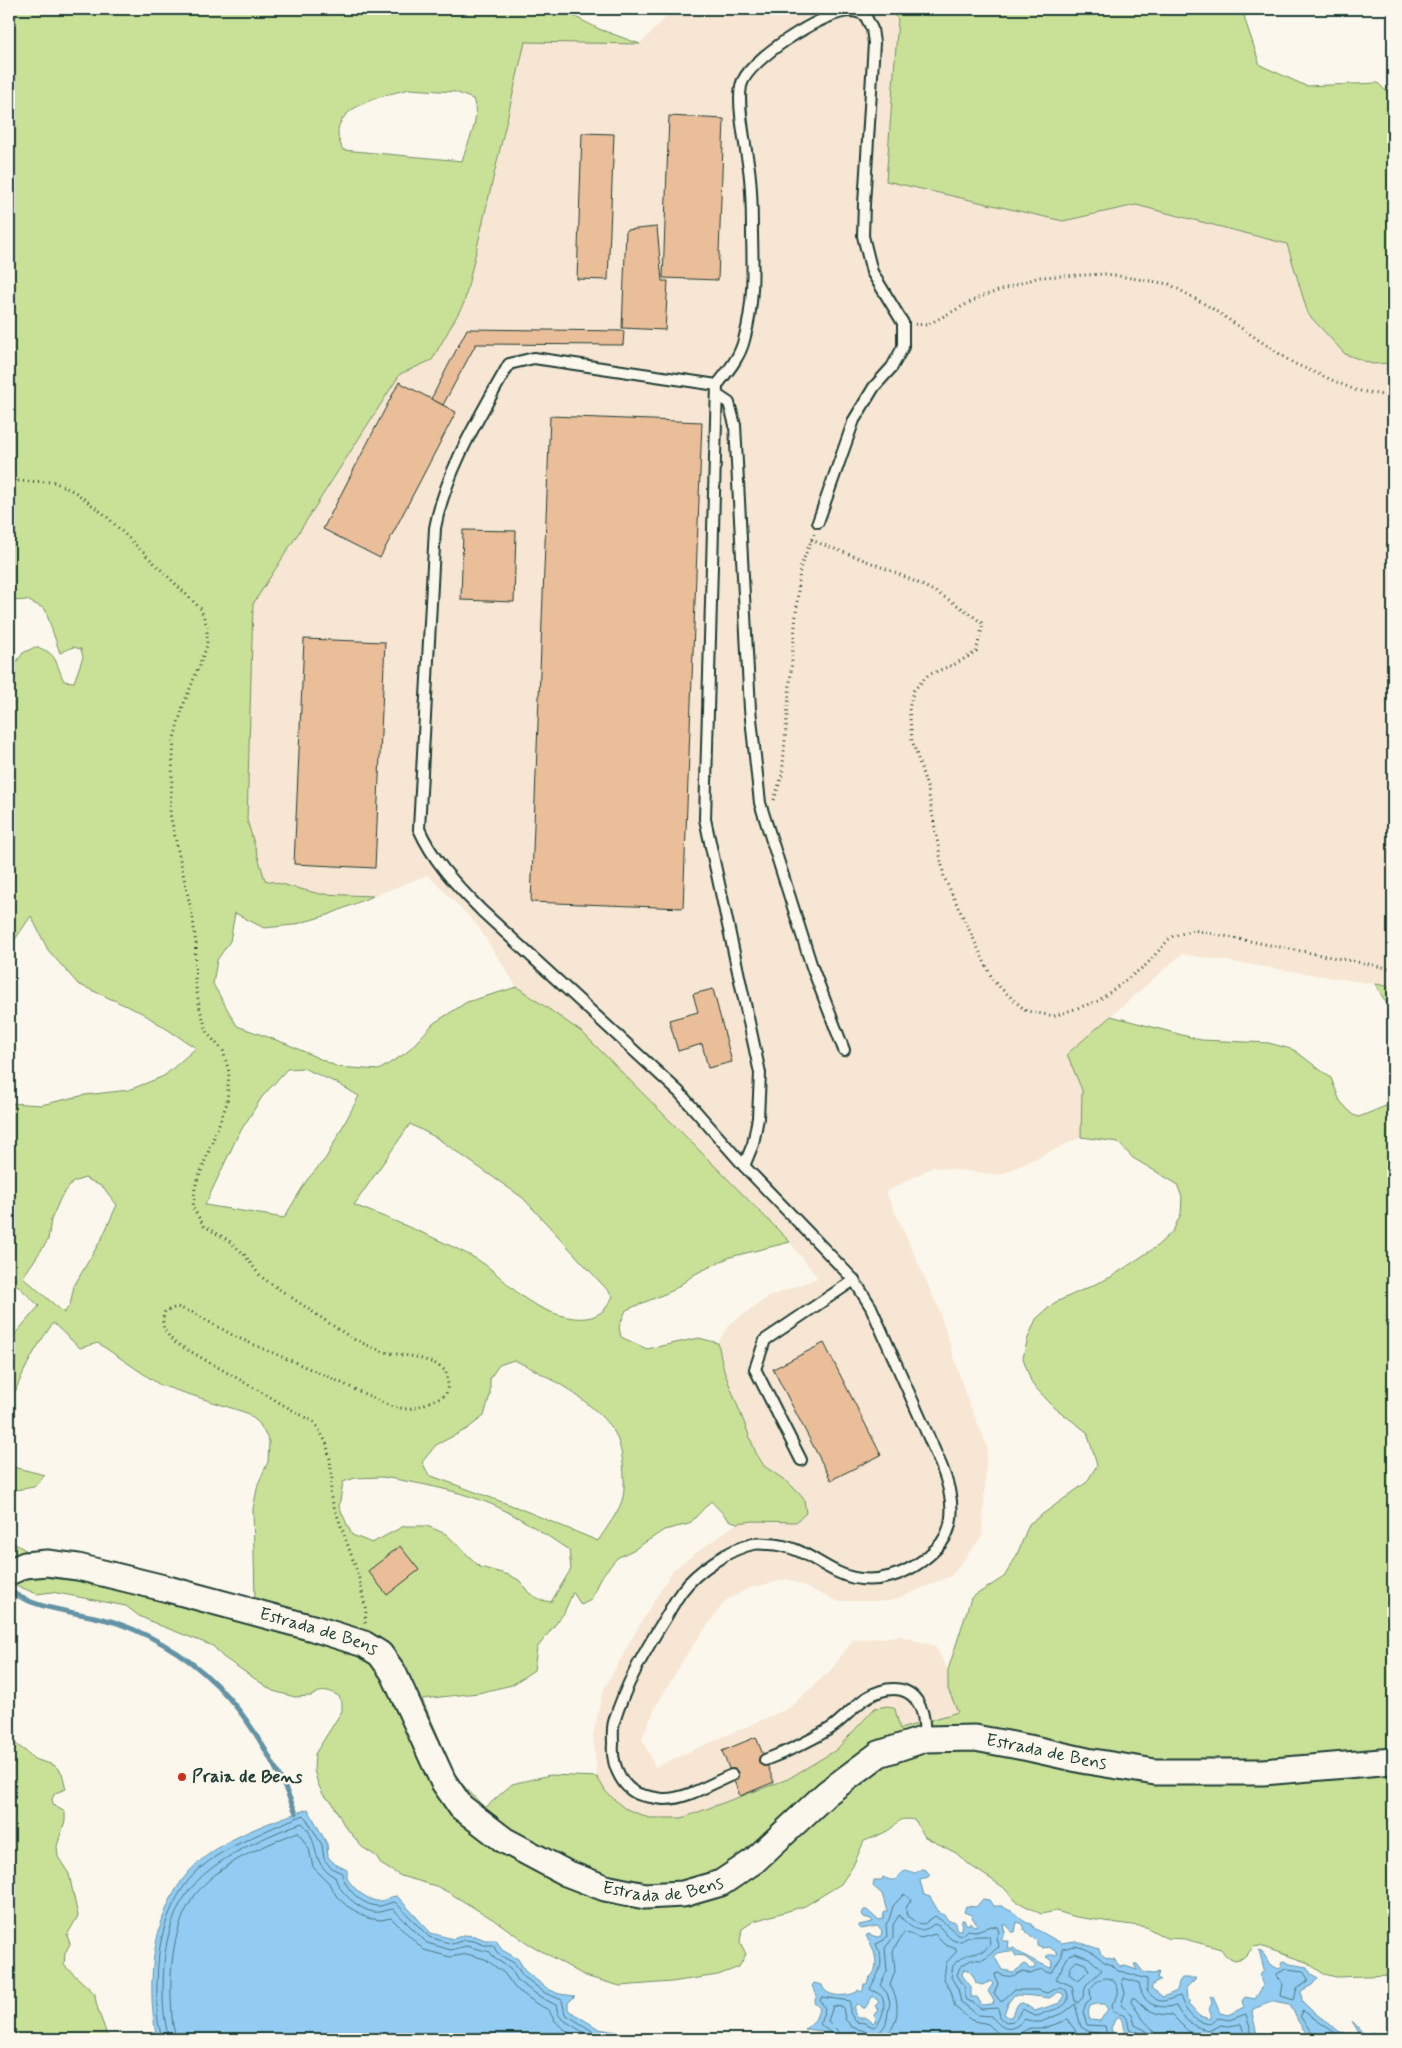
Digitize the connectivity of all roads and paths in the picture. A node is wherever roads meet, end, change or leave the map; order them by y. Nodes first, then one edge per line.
1 (903, 323) junction
2 (717, 390) junction
3 (1393, 397) edge
4 (9, 478) edge
5 (817, 525) joint
6 (811, 540) junction
7 (767, 822) junction
8 (1393, 969) edge
9 (844, 1050) dead end
10 (744, 1166) junction
11 (854, 1280) junction
12 (801, 1460) dead end
13 (9, 1572) edge
14 (364, 1644) junction
15 (925, 1739) junction
16 (766, 1760) dead end
17 (1393, 1761) edge
18 (732, 1775) dead end

1 - 2 lane
1 - 3 path
1 - 5 lane
2 - 7 lane
2 - 10 lane
2 - 10 lane
4 - 14 path
5 - 6 path
6 - 7 path
6 - 8 path
7 - 9 lane
10 - 11 lane
11 - 12 lane
11 - 18 lane
13 - 14 street, Estrada de Bens
14 - 15 street, Estrada de Bens
15 - 16 lane
15 - 17 street, Estrada de Bens

